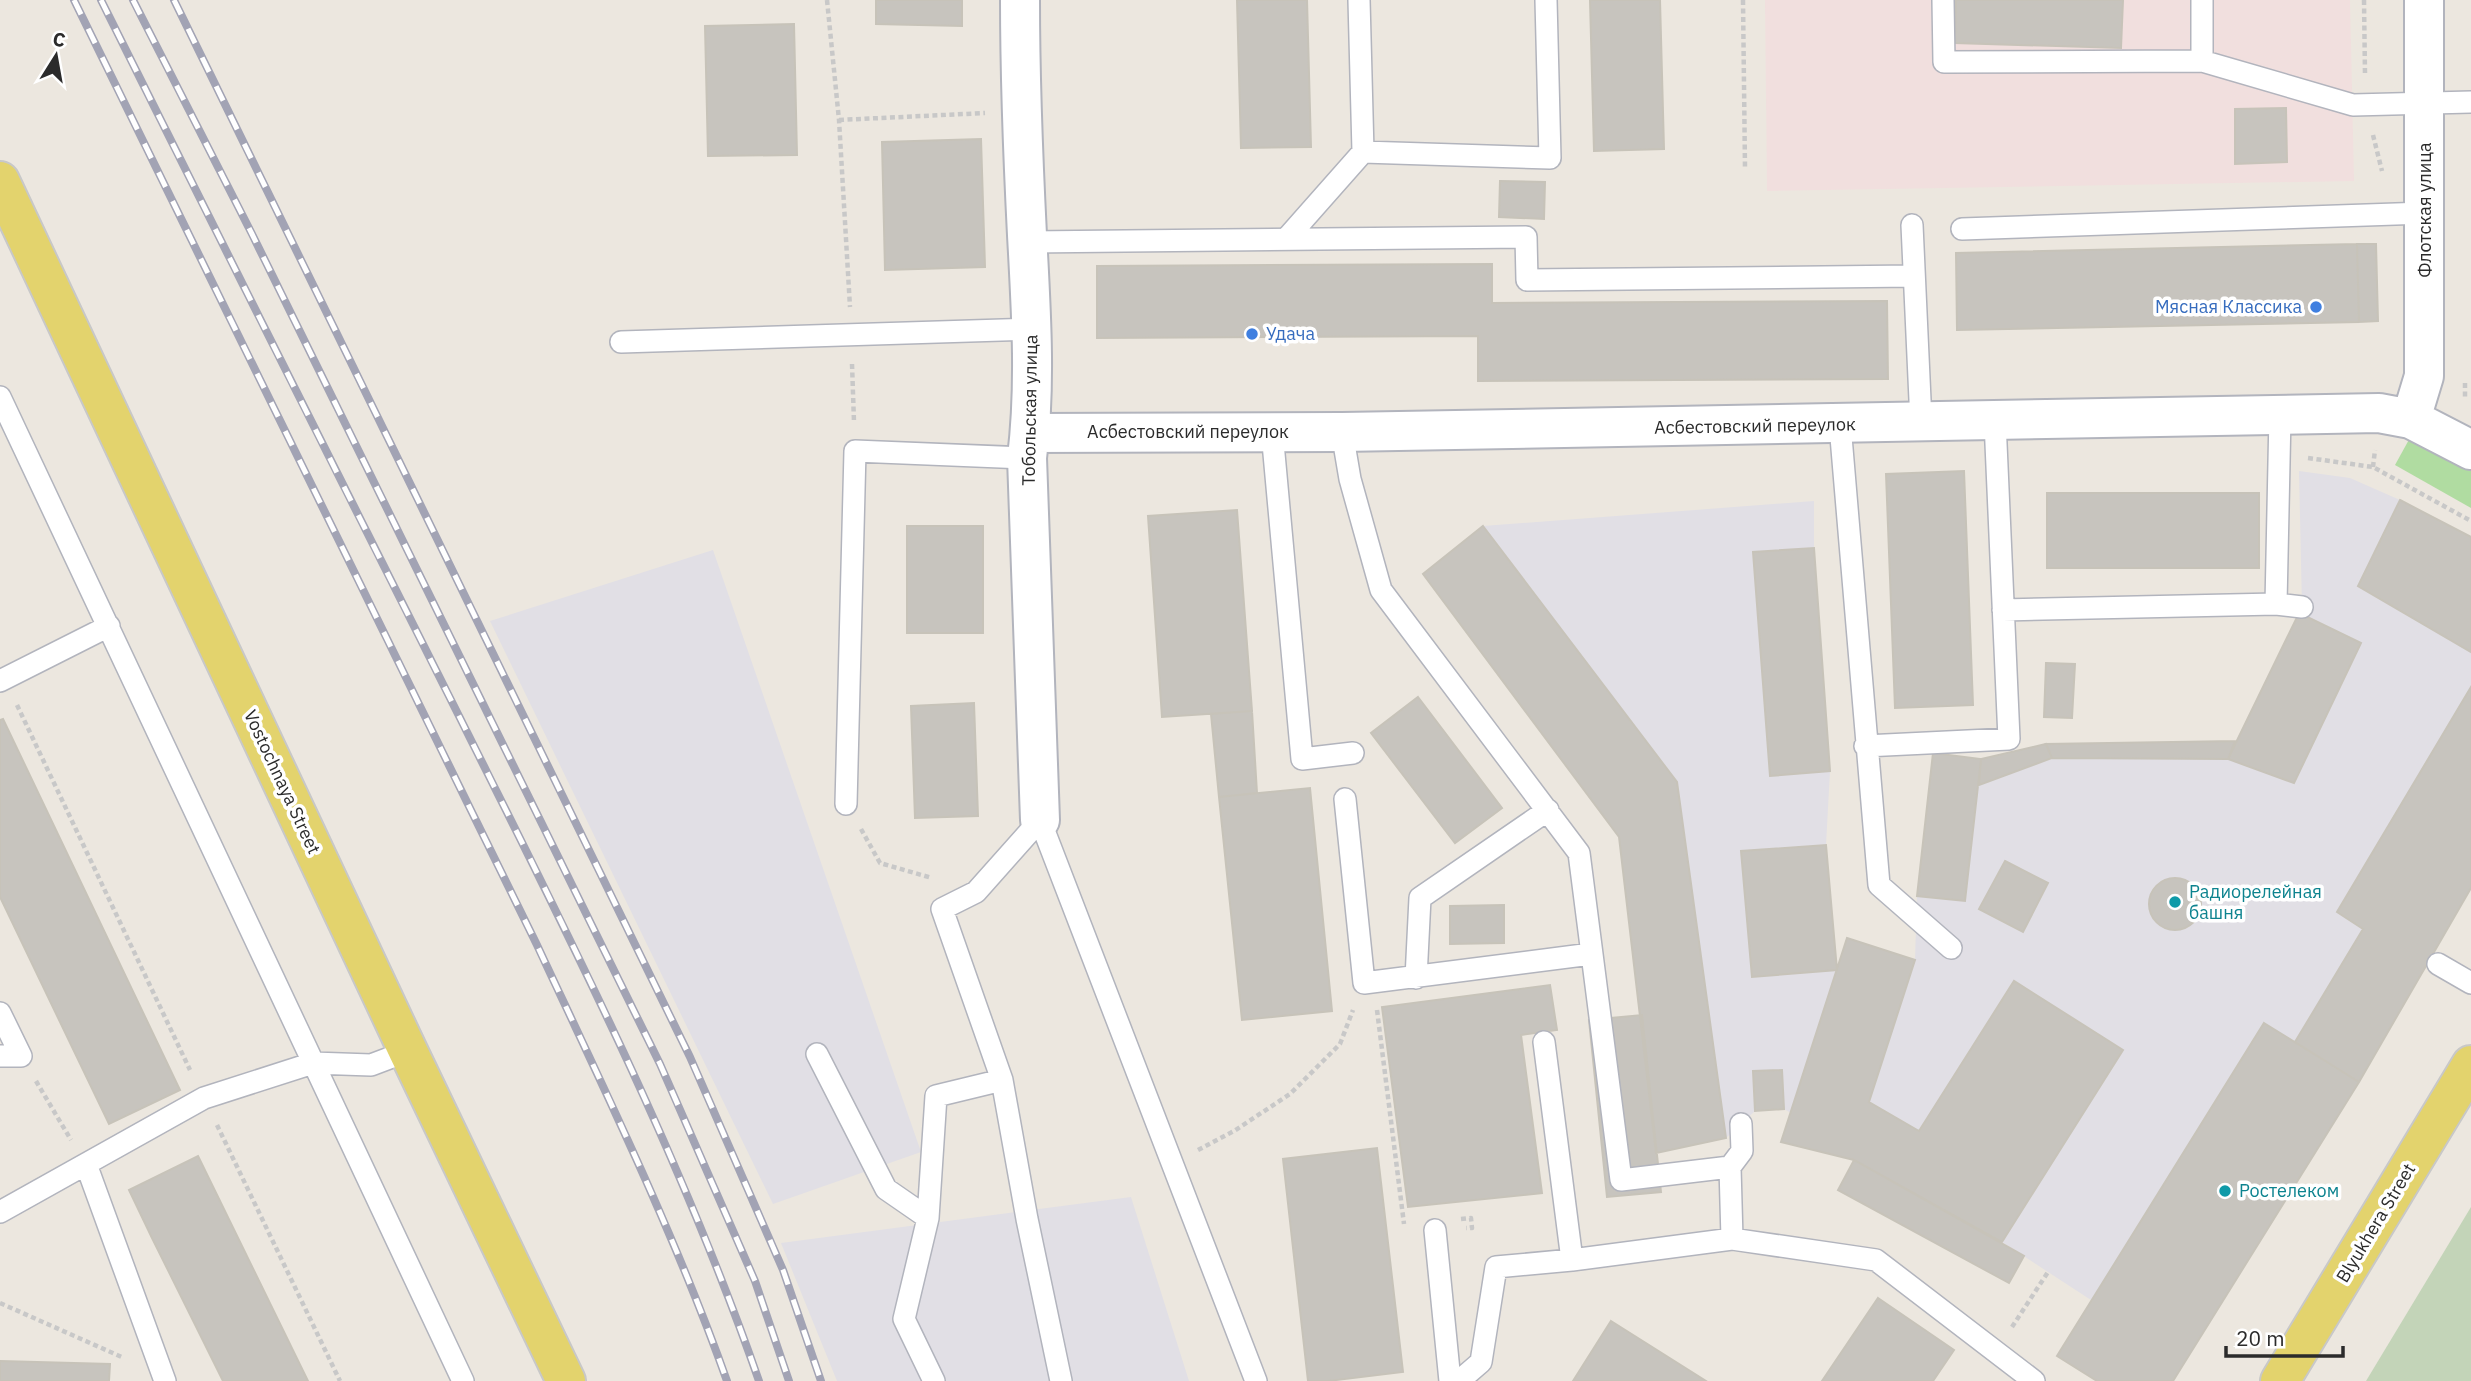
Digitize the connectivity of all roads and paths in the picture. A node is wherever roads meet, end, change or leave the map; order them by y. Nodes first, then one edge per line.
1 (827, 0) edge
2 (1020, 0) edge
3 (1359, 0) edge
4 (1546, 0) edge
5 (1743, 0) edge
6 (1943, 0) edge
7 (2202, 0) edge
8 (2424, 0) edge
9 (2202, 61) junction
10 (2471, 102) edge
11 (2426, 103) junction
12 (1021, 111) junction
13 (839, 120) junction
14 (1363, 152) junction
15 (1745, 167) dead end
16 (0, 181) edge
17 (2426, 213) junction
18 (1912, 225) dead end
19 (1962, 229) dead end
20 (1287, 238) junction
21 (1028, 242) junction
22 (1914, 276) junction
23 (1032, 329) junction
24 (851, 335) junction
25 (621, 342) dead end
26 (0, 397) edge
27 (2280, 415) junction
28 (2412, 419) junction
29 (1995, 421) junction
30 (1921, 422) junction
31 (1840, 425) junction
32 (1272, 432) junction
33 (1342, 432) junction
34 (1028, 446) junction
35 (2471, 450) edge
36 (855, 451) junction
37 (2279, 454) junction
38 (2471, 521) edge
39 (2276, 604) junction
40 (2302, 607) dead end
41 (2003, 610) junction
42 (109, 626) junction
43 (2, 680) edge
44 (1865, 746) junction
45 (1353, 753) dead end
46 (1345, 799) dead end
47 (846, 804) joint
48 (1548, 810) junction
49 (1040, 820) junction
50 (976, 892) junction
51 (1951, 948) dead end
52 (1591, 954) junction
53 (2438, 964) dead end
54 (1416, 978) junction
55 (1369, 982) junction
56 (2471, 983) edge
57 (0, 1013) edge
58 (1544, 1042) dead end
59 (408, 1051) junction
60 (817, 1054) dead end
61 (10, 1056) edge
62 (313, 1063) junction
63 (2471, 1065) edge
64 (1002, 1080) junction
65 (204, 1098) junction
66 (1741, 1124) dead end
67 (1172, 1163) junction
68 (86, 1164) junction
69 (1730, 1167) junction
70 (0, 1212) edge
71 (928, 1218) junction
72 (1471, 1218) dead end
73 (1404, 1224) dead end
74 (1472, 1228) dead end
75 (1435, 1230) dead end
76 (1732, 1239) junction
77 (1572, 1260) junction
78 (2048, 1272) dead end
79 (0, 1303) edge
80 (2019, 1317) dead end
81 (163, 1378) edge
82 (340, 1381) edge
83 (463, 1381) edge
84 (566, 1381) edge
85 (934, 1381) edge
86 (1060, 1381) edge
87 (1256, 1381) edge
88 (1451, 1381) edge
89 (1460, 1381) edge
90 (2034, 1381) edge
91 (2280, 1381) edge

1 - 13 path
2 - 12 street, Тобольская улица
3 - 14 lane
4 - 14 lane
5 - 15 path
6 - 9 lane
7 - 9 lane
8 - 11 street, Флотская улица
9 - 11 lane
10 - 11 lane
11 - 17 street, Флотская улица
12 - 13 path
12 - 21 street, Тобольская улица
13 - 24 path
14 - 20 lane
16 - 59 main road, Vostochnaya Street
17 - 19 lane
17 - 28 street, Флотская улица
18 - 22 lane
20 - 21 lane
20 - 22 lane
21 - 23 street, Тобольская улица
22 - 30 lane
23 - 24 lane
23 - 34 street, Тобольская улица
24 - 25 lane
24 - 36 path
26 - 42 lane
27 - 28 street, Асбестовский переулок
27 - 29 street, Асбестовский переулок
27 - 37 lane
28 - 35 street, Асбестовский переулок
29 - 30 street, Асбестовский переулок
29 - 41 lane
30 - 31 street, Асбестовский переулок
31 - 33 street, Асбестовский переулок
31 - 44 lane
32 - 33 street, Асбестовский переулок
32 - 34 street, Асбестовский переулок
32 - 45 lane
33 - 48 lane
34 - 36 lane
34 - 49 street, Тобольская улица
36 - 47 lane
37 - 38 path
37 - 39 lane
39 - 40 lane
39 - 41 lane
41 - 44 lane
42 - 43 lane
42 - 62 lane
43 - 65 path
44 - 51 lane
46 - 55 lane
47 - 50 path
48 - 52 lane
48 - 54 lane
49 - 50 lane
49 - 67 lane
50 - 64 lane
52 - 54 lane
52 - 69 lane
53 - 56 lane
54 - 55 lane
55 - 67 path
55 - 73 path
57 - 61 lane
58 - 77 lane
59 - 62 lane
59 - 84 main road, Vostochnaya Street
60 - 71 lane
61 - 68 path
62 - 65 lane
62 - 83 lane
63 - 91 main road, Blyukhera Street
64 - 71 lane
64 - 86 lane
65 - 68 lane
65 - 82 path
66 - 69 lane
67 - 87 lane
68 - 70 lane
68 - 81 lane
69 - 76 lane
71 - 85 lane
72 - 74 path
75 - 88 lane
76 - 77 lane
76 - 90 lane
77 - 89 lane
78 - 80 path
79 - 81 path

